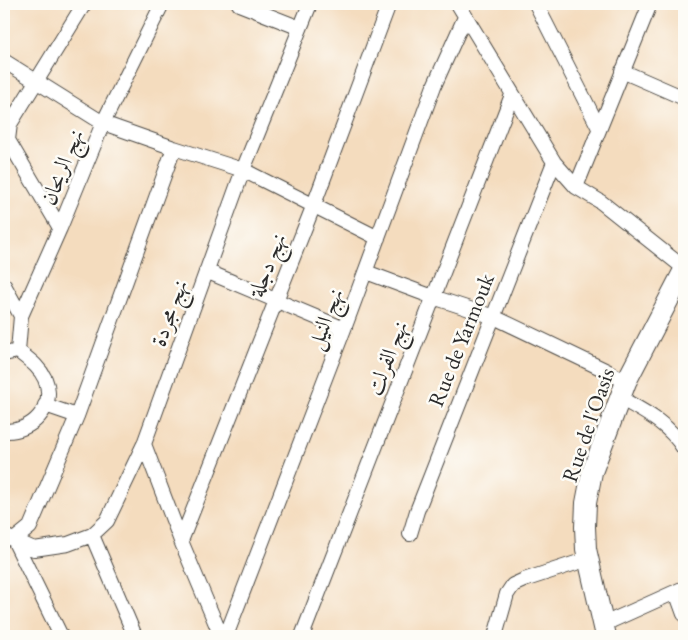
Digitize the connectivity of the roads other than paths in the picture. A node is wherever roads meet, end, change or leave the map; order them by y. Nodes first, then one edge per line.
1 (84, 4) edge
2 (162, 4) edge
3 (239, 4) edge
4 (310, 4) edge
5 (390, 4) edge
6 (458, 4) edge
7 (536, 4) edge
8 (650, 4) edge
9 (465, 17) junction
10 (300, 28) junction
11 (4, 61) edge
12 (622, 71) junction
13 (36, 82) junction
14 (512, 95) junction
15 (684, 98) edge
16 (103, 123) junction
17 (599, 128) junction
18 (174, 148) junction
19 (554, 162) junction
20 (243, 170) junction
21 (576, 187) junction
22 (313, 206) junction
23 (60, 228) junction
24 (378, 238) junction
25 (684, 269) edge
26 (206, 270) junction
27 (366, 272) junction
28 (4, 285) edge
29 (433, 297) junction
30 (275, 300) junction
31 (21, 316) junction
32 (494, 317) junction
33 (344, 329) junction
34 (18, 351) junction
35 (4, 354) edge
36 (623, 390) junction
37 (45, 405) junction
38 (77, 416) junction
39 (4, 431) edge
40 (144, 444) junction
41 (684, 449) edge
42 (410, 534) dead end
43 (92, 536) junction
44 (9, 538) edge
45 (181, 541) junction
46 (588, 559) junction
47 (680, 590) edge
48 (684, 614) edge
49 (605, 630) edge
50 (61, 636) edge
51 (135, 636) edge
52 (221, 636) edge
53 (226, 636) edge
54 (302, 636) edge
55 (495, 636) edge

1 - 13 street
2 - 16 street, نهج الريحان
3 - 10 street
4 - 10 street, نهج مجردة
5 - 22 street, نهج دجلة
6 - 9 street
7 - 17 street
8 - 12 street
9 - 14 street
9 - 24 street, نهج النيل
10 - 20 street, نهج مجردة
11 - 13 street
12 - 15 street
12 - 17 street
13 - 16 street
13 - 23 street
14 - 19 street
14 - 29 street, نهج الفرلت
16 - 18 street
16 - 23 street, نهج الريحان
17 - 21 street
18 - 20 street
18 - 38 street
19 - 21 street
19 - 32 street, Rue de Yarmouk
20 - 22 street
20 - 26 street, نهج مجردة
21 - 25 street
22 - 24 street
22 - 30 street, نهج دجلة
23 - 31 street, نهج الريحان
24 - 27 street, نهج النيل
25 - 36 street, Rue de l'Oasis
26 - 30 street
26 - 40 street, نهج مجردة
27 - 29 street
27 - 33 street, نهج النيل
28 - 31 street
29 - 32 street
29 - 54 street, نهج الفرلت
30 - 33 street
30 - 45 street, نهج دجلة
31 - 34 street, نهج الريحان
32 - 36 street
32 - 42 street, Rue de Yarmouk
33 - 53 street, نهج النيل
34 - 35 street
34 - 37 street
36 - 41 street
36 - 46 street, Rue de l'Oasis
37 - 38 street
37 - 39 street
38 - 44 street
40 - 43 street, نهج مجردة
40 - 45 street
43 - 44 street
43 - 51 street
44 - 50 street
45 - 52 street
46 - 49 street, Rue de l'Oasis
46 - 55 street
47 - 48 street
47 - 49 street

